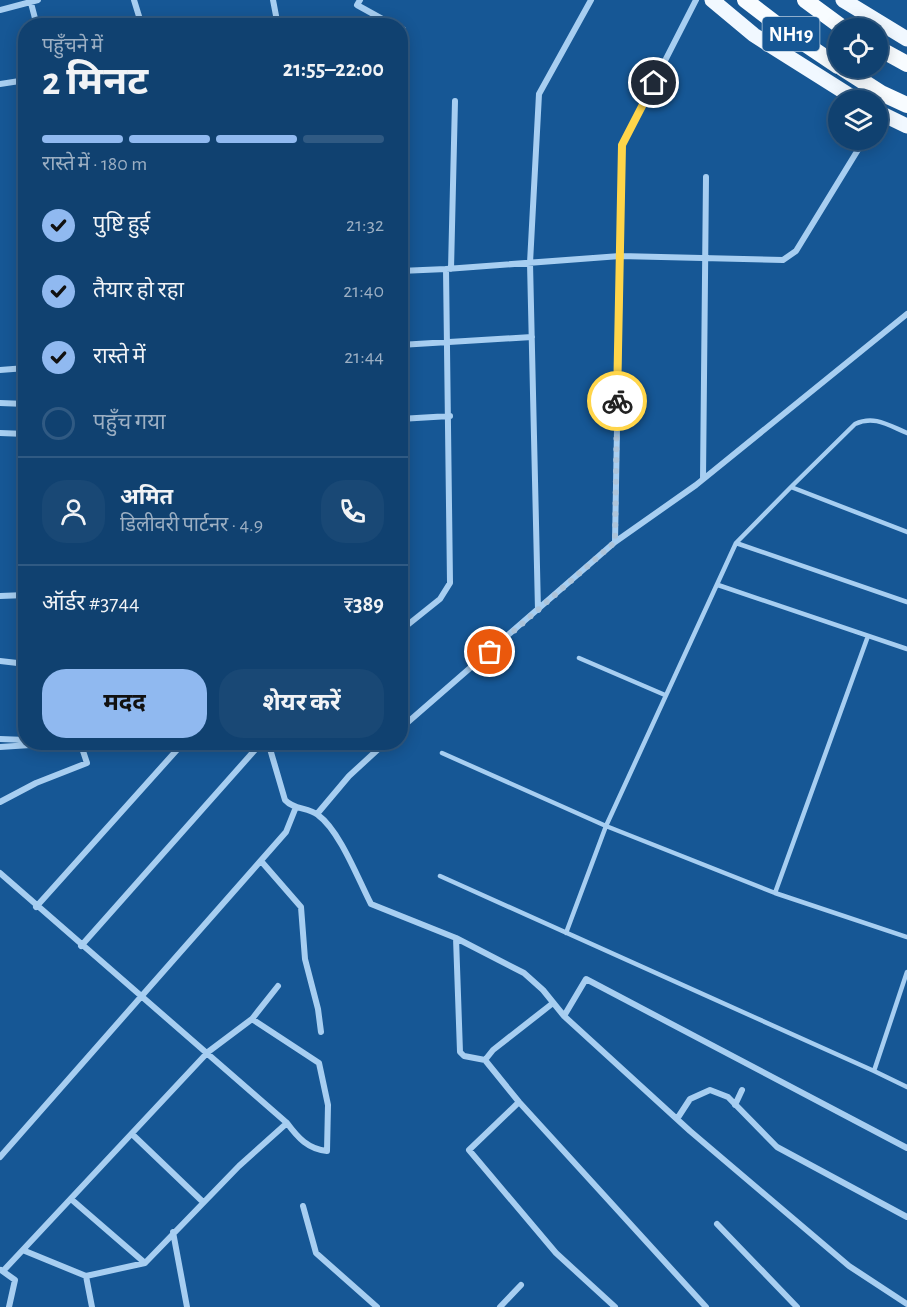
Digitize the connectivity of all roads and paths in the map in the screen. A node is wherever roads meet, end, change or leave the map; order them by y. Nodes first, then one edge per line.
1 (134, 0) edge
2 (273, 0) edge
3 (360, 0) edge
4 (591, 0) edge
5 (696, 0) edge
6 (712, 0) edge
7 (745, 0) edge
8 (805, 0) edge
9 (843, 0) edge
10 (34, 1) edge
11 (0, 10) edge
12 (36, 18) edge
13 (140, 18) edge
14 (276, 18) edge
15 (381, 18) edge
16 (829, 18) edge
17 (907, 39) edge
18 (888, 54) edge
19 (828, 59) edge
20 (907, 64) edge
21 (857, 78) edge
22 (18, 81) edge
23 (0, 84) edge
24 (841, 90) edge
25 (455, 101) dead end
26 (907, 105) edge
27 (888, 118) edge
28 (907, 126) edge
29 (858, 150) edge
30 (706, 177) dead end
31 (620, 256) junction
32 (704, 259) junction
33 (530, 263) junction
34 (448, 269) junction
35 (408, 271) edge
36 (907, 314) edge
37 (532, 337) junction
38 (447, 342) junction
39 (408, 344) edge
40 (18, 369) edge
41 (0, 370) edge
42 (0, 403) edge
43 (18, 404) edge
44 (450, 416) junction
45 (408, 419) edge
46 (0, 433) edge
47 (907, 433) edge
48 (18, 434) edge
49 (703, 479) junction
50 (791, 487) junction
51 (907, 532) edge
52 (615, 542) junction
53 (736, 543) junction
54 (718, 585) junction
55 (18, 595) edge
56 (0, 596) edge
57 (907, 602) edge
58 (538, 610) junction
59 (408, 625) edge
60 (868, 636) junction
61 (907, 649) edge
62 (579, 658) dead end
63 (0, 661) edge
64 (18, 663) edge
65 (665, 695) junction
66 (408, 722) edge
67 (0, 739) edge
68 (18, 740) edge
69 (18, 746) edge
70 (0, 747) edge
71 (81, 750) edge
72 (177, 750) edge
73 (255, 750) edge
74 (270, 750) edge
75 (377, 750) edge
76 (442, 753) dead end
77 (0, 802) edge
78 (296, 807) junction
79 (318, 814) junction
80 (606, 826) junction
81 (261, 861) junction
82 (0, 873) edge
83 (440, 876) dead end
84 (775, 893) junction
85 (36, 907) junction
86 (567, 933) junction
87 (907, 937) edge
88 (456, 938) junction
89 (81, 946) junction
90 (907, 972) edge
91 (278, 986) dead end
92 (143, 997) junction
93 (553, 1003) junction
94 (564, 1016) junction
95 (252, 1019) junction
96 (321, 1032) dead end
97 (208, 1052) junction
98 (485, 1059) junction
99 (874, 1071) junction
100 (907, 1088) edge
101 (742, 1090) dead end
102 (519, 1102) junction
103 (735, 1105) junction
104 (677, 1119) junction
105 (287, 1123) junction
106 (132, 1134) junction
107 (907, 1148) edge
108 (0, 1157) edge
109 (71, 1199) junction
110 (203, 1202) junction
111 (303, 1206) dead end
112 (907, 1217) edge
113 (717, 1224) dead end
114 (173, 1232) junction
115 (25, 1251) junction
116 (145, 1263) junction
117 (2, 1270) edge
118 (86, 1276) junction
119 (521, 1285) dead end
120 (907, 1304) edge
121 (9, 1307) edge
122 (93, 1307) edge
123 (187, 1307) edge
124 (377, 1307) edge
125 (500, 1307) edge
126 (615, 1307) edge
127 (706, 1307) edge
128 (797, 1307) edge

1 - 13 street
2 - 14 street
3 - 15 street
4 - 33 street
5 - 31 street
6 - 24 main road
7 - 19 highway, NH19
8 - 16 highway, NH19
9 - 17 main road
10 - 11 street
10 - 12 street
18 - 20 highway
21 - 26 highway, NH19
22 - 23 street
25 - 34 street
27 - 28 main road
29 - 32 street
30 - 32 street
31 - 32 street
31 - 33 street
31 - 52 street
32 - 49 street
33 - 34 street
33 - 37 street
34 - 35 street
34 - 38 street
36 - 49 street
37 - 38 street
37 - 58 street
38 - 39 street
38 - 44 street
40 - 41 street
42 - 43 street
44 - 45 street
44 - 59 street
46 - 48 street
47 - 50 lane
49 - 52 street
50 - 51 lane
50 - 53 lane
52 - 58 street
53 - 54 lane
53 - 57 lane
54 - 60 lane
54 - 65 lane
55 - 56 street
58 - 66 street
60 - 61 lane
60 - 84 lane
62 - 65 lane
63 - 64 street
65 - 80 lane
67 - 68 street
69 - 70 street
71 - 77 street
72 - 85 street
73 - 89 street
74 - 78 street
75 - 79 street
76 - 80 lane
78 - 79 street
78 - 81 street
79 - 88 street
80 - 84 lane
80 - 86 lane
81 - 92 street
81 - 96 street
82 - 85 street
83 - 86 lane
84 - 87 lane
85 - 89 street
86 - 99 lane
88 - 93 street
88 - 98 street
89 - 92 street
90 - 99 lane
91 - 95 street
92 - 97 street
92 - 108 street
93 - 94 street
93 - 98 street
94 - 104 street
94 - 107 street
95 - 97 street
95 - 105 street
97 - 105 street
97 - 106 street
98 - 102 street
99 - 100 lane
101 - 103 street
102 - 126 street
102 - 127 street
103 - 104 street
103 - 112 street
104 - 120 street
105 - 110 street
106 - 109 street
106 - 110 street
109 - 115 street
109 - 116 street
110 - 114 street
111 - 124 street
113 - 128 street
114 - 116 street
114 - 123 street
115 - 117 street
115 - 118 street
116 - 118 street
117 - 121 street
118 - 122 street
119 - 125 street

